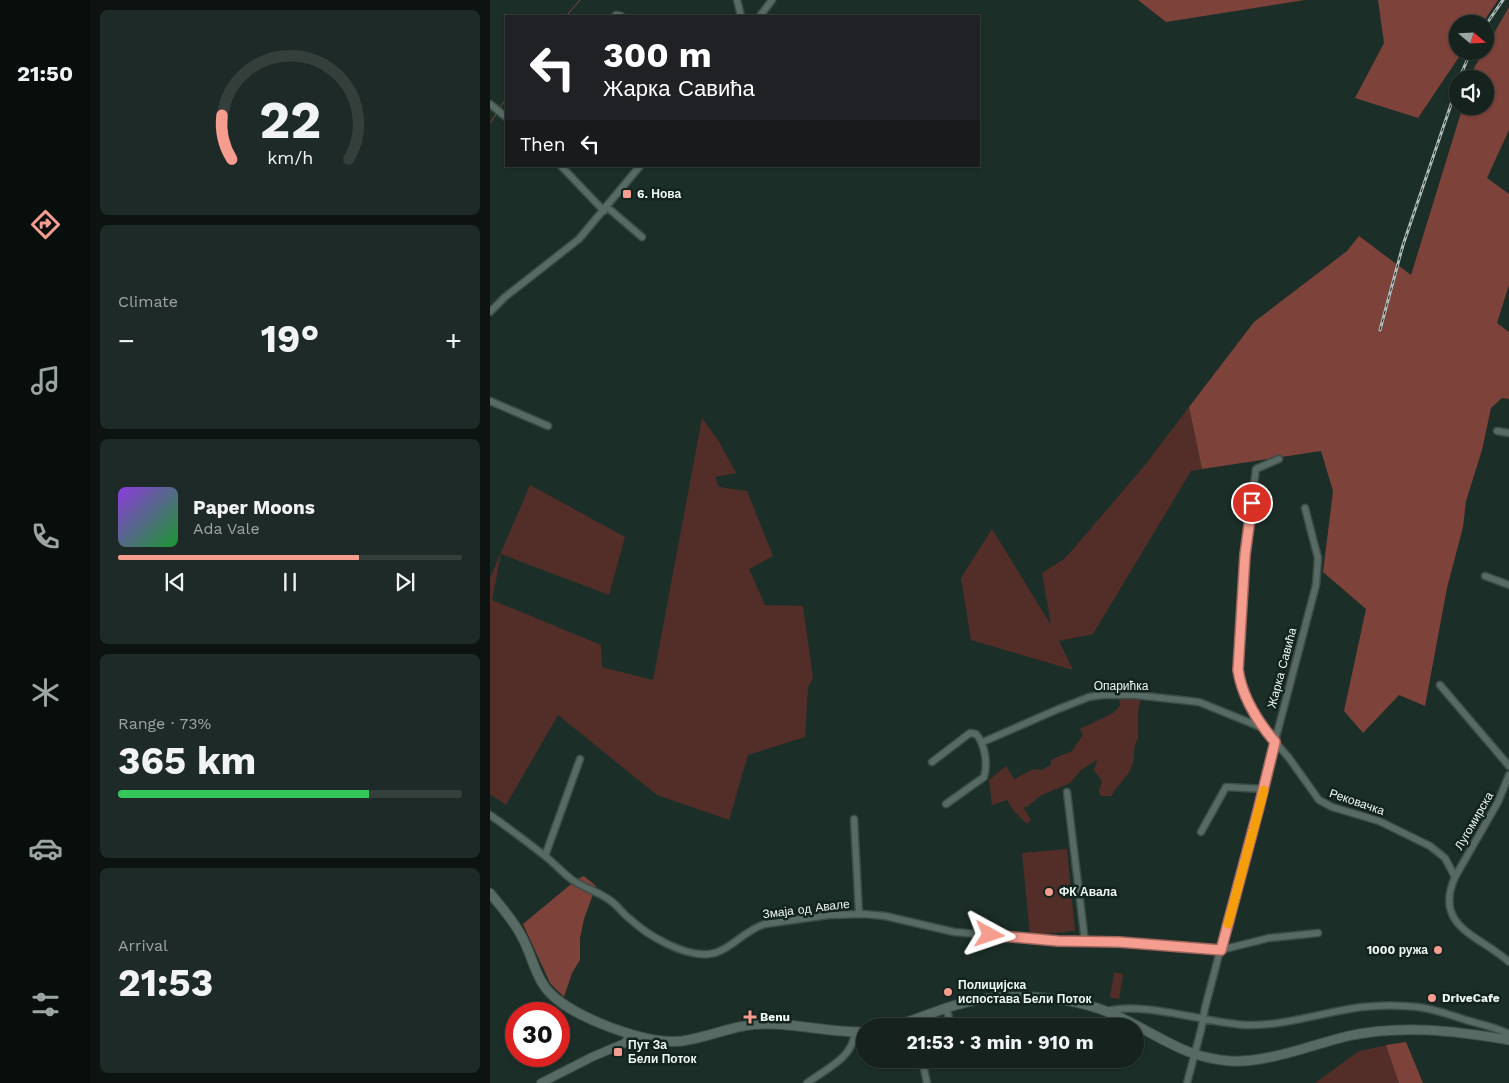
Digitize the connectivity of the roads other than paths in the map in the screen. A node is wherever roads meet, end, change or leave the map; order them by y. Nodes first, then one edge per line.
1 (737, 0) edge
2 (772, 0) edge
3 (741, 15) edge
4 (761, 15) edge
5 (490, 104) edge
6 (505, 116) edge
7 (562, 167) edge
8 (639, 167) edge
9 (605, 209) junction
10 (642, 237) dead end
11 (490, 312) edge
12 (490, 401) edge
13 (548, 426) dead end
14 (1497, 431) dead end
15 (1509, 433) edge
16 (1279, 459) dead end
17 (1305, 508) dead end
18 (1485, 576) dead end
19 (1509, 585) edge
20 (1440, 685) dead end
21 (1263, 728) junction
22 (983, 742) junction
23 (1275, 742) junction
24 (580, 759) dead end
25 (932, 762) dead end
26 (1509, 766) edge
27 (1509, 775) edge
28 (1264, 788) junction
29 (1067, 792) dead end
30 (946, 804) dead end
31 (490, 815) edge
32 (854, 819) dead end
33 (1201, 832) dead end
34 (545, 856) junction
35 (1455, 877) junction
36 (490, 893) edge
37 (859, 914) junction
38 (1318, 933) dead end
39 (1084, 942) junction
40 (1221, 950) junction
41 (1509, 962) edge
42 (946, 1008) junction
43 (1107, 1011) junction
44 (918, 1018) edge
45 (949, 1018) edge
46 (1203, 1020) junction
47 (856, 1032) edge
48 (631, 1034) junction
49 (1509, 1034) edge
50 (856, 1039) edge
51 (1509, 1040) edge
52 (1196, 1054) junction
53 (924, 1068) edge
54 (541, 1083) edge
55 (807, 1083) edge
56 (927, 1083) edge
57 (1188, 1083) edge

1 - 3 street
2 - 4 street
5 - 6 street
7 - 9 street
8 - 9 street
9 - 10 street
9 - 11 street
12 - 13 street
14 - 15 street
16 - 21 street, Рековачка
17 - 23 street, Жарка Савића
18 - 19 street
20 - 26 street
21 - 22 street, Опарићка
21 - 23 street, Рековачка
22 - 25 street
22 - 30 street
23 - 28 street, Жарка Савића
23 - 35 street, Рековачка
24 - 34 street
27 - 35 street, Лугомирска
28 - 33 street
28 - 40 street, Жарка Савића
29 - 39 street
31 - 34 street, Змаја од Авале
32 - 37 street
34 - 37 street, Змаја од Авале
35 - 41 street
36 - 48 main road
37 - 39 street, Змаја од Авале
38 - 40 street, Змаја од Авале
39 - 40 street, Змаја од Авале
40 - 46 street, Жарка Савића
42 - 43 main road
42 - 44 main road
42 - 45 street
43 - 46 street
43 - 52 main road
46 - 49 street
46 - 52 street, Жарка Савића
47 - 48 main road
48 - 54 street
50 - 55 street
51 - 52 main road
52 - 57 street, Жарка Савића
53 - 56 street

